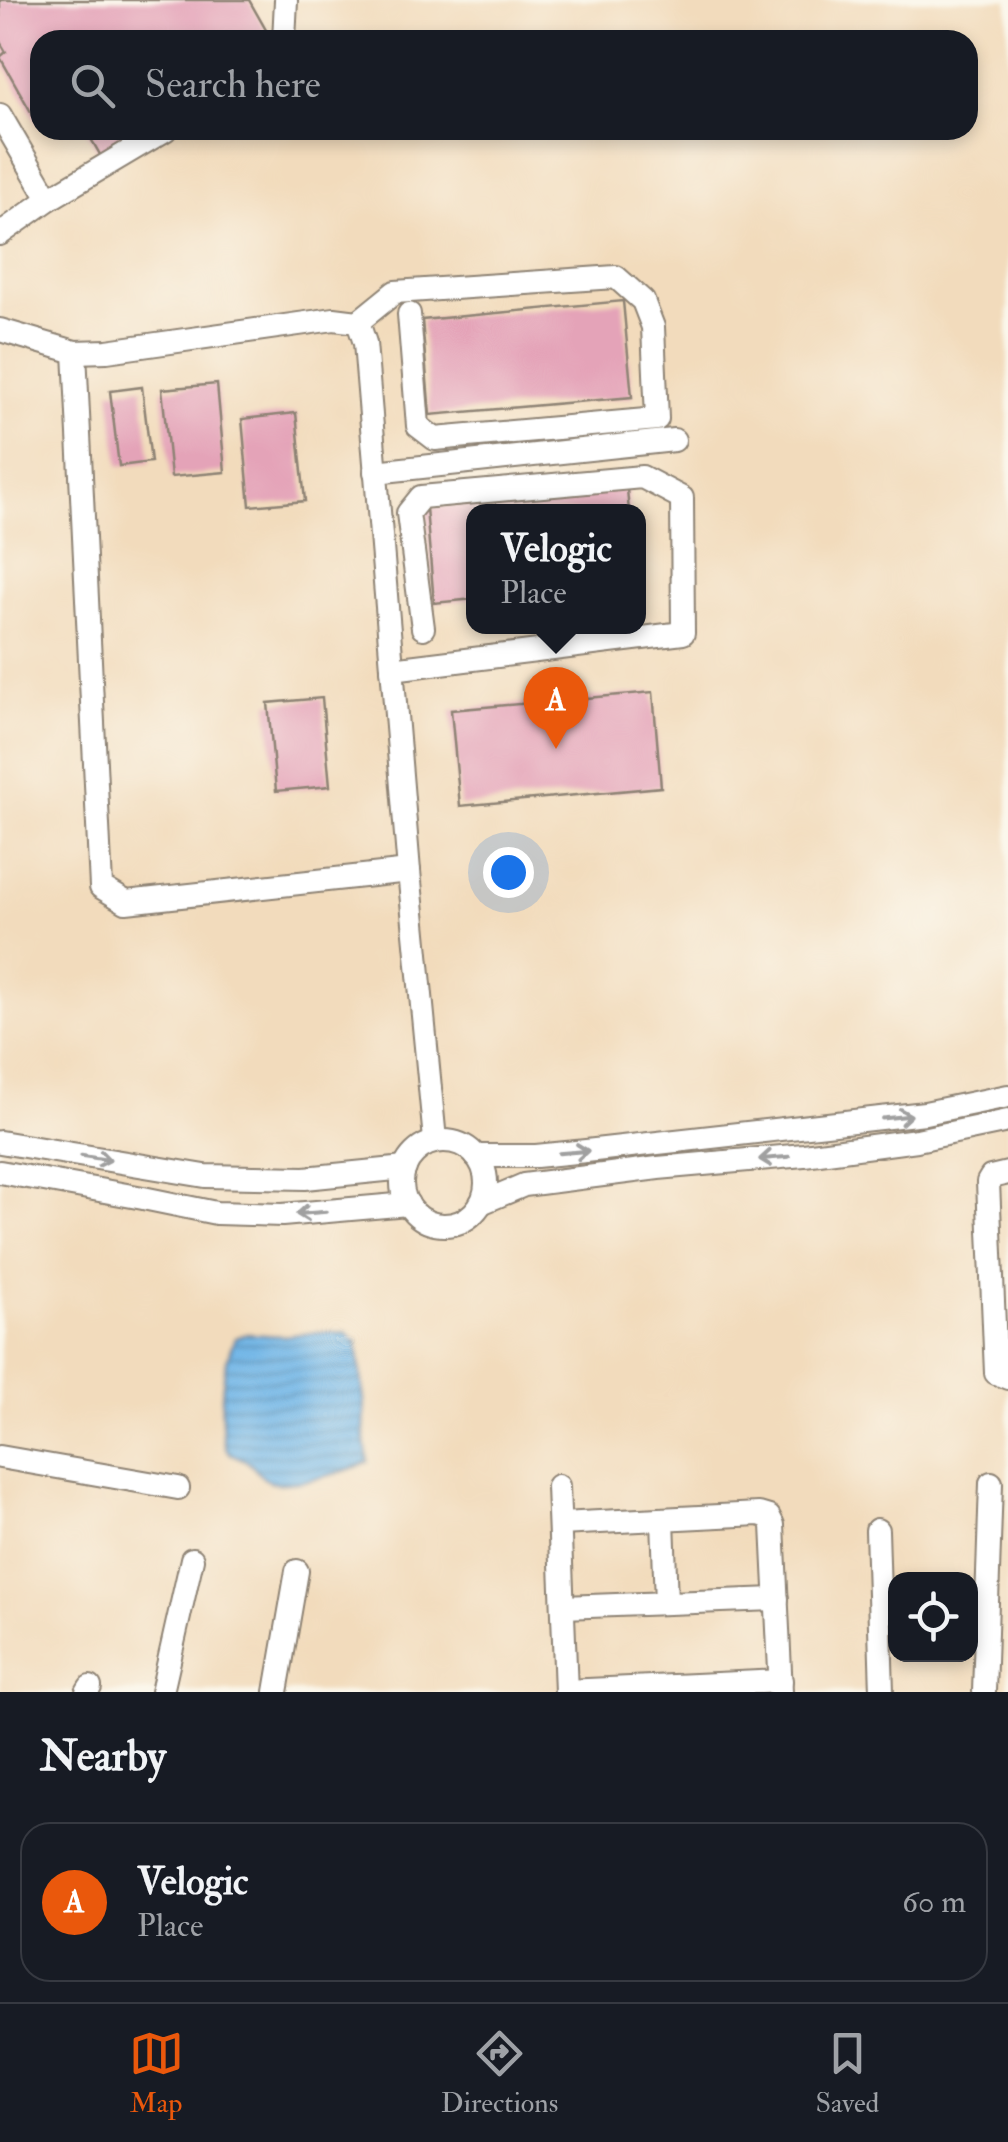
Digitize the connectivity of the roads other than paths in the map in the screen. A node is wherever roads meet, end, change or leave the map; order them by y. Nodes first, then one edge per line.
1 (286, 0) edge
2 (284, 30) edge
3 (0, 116) edge
4 (148, 140) edge
5 (49, 200) junction
6 (2, 236) edge
7 (409, 314) dead end
8 (358, 322) junction
9 (3, 325) edge
10 (75, 352) junction
11 (674, 440) dead end
12 (376, 472) junction
13 (423, 628) dead end
14 (392, 669) junction
15 (409, 871) junction
16 (1008, 1096) edge
17 (1008, 1121) edge
18 (435, 1140) junction
19 (0, 1142) edge
20 (476, 1156) junction
21 (405, 1168) junction
22 (0, 1172) edge
23 (1008, 1173) edge
24 (481, 1203) junction
25 (408, 1204) junction
26 (1008, 1378) edge
27 (0, 1457) edge
28 (991, 1483) dead end
29 (558, 1486) dead end
30 (178, 1488) dead end
31 (663, 1519) junction
32 (560, 1524) junction
33 (999, 1526) edge
34 (877, 1530) dead end
35 (192, 1559) dead end
36 (297, 1571) dead end
37 (777, 1599) junction
38 (666, 1603) junction
39 (563, 1607) junction
40 (781, 1686) edge
41 (670, 1688) edge
42 (566, 1691) edge
43 (162, 1692) edge
44 (276, 1692) edge
45 (882, 1692) edge
46 (984, 1692) edge

1 - 2 street
3 - 5 street
4 - 5 street
5 - 6 street
7 - 8 street
8 - 10 street
8 - 12 street
9 - 10 street
10 - 15 street
11 - 12 street
12 - 14 street
13 - 14 street
14 - 15 street
15 - 18 street
20 -> 16 street
17 -> 24 street
18 - 20 street
18 - 21 street
19 -> 21 street
20 - 24 street
21 - 25 street
25 -> 22 street
23 - 26 street
24 - 25 street
27 - 30 street
28 - 33 street
29 - 32 street
31 - 32 street
31 - 37 street
31 - 38 street
32 - 39 street
33 - 46 street
34 - 45 street
35 - 43 street
36 - 44 street
37 - 38 street
37 - 40 street
38 - 39 street
39 - 42 street
40 - 41 street
41 - 42 street

